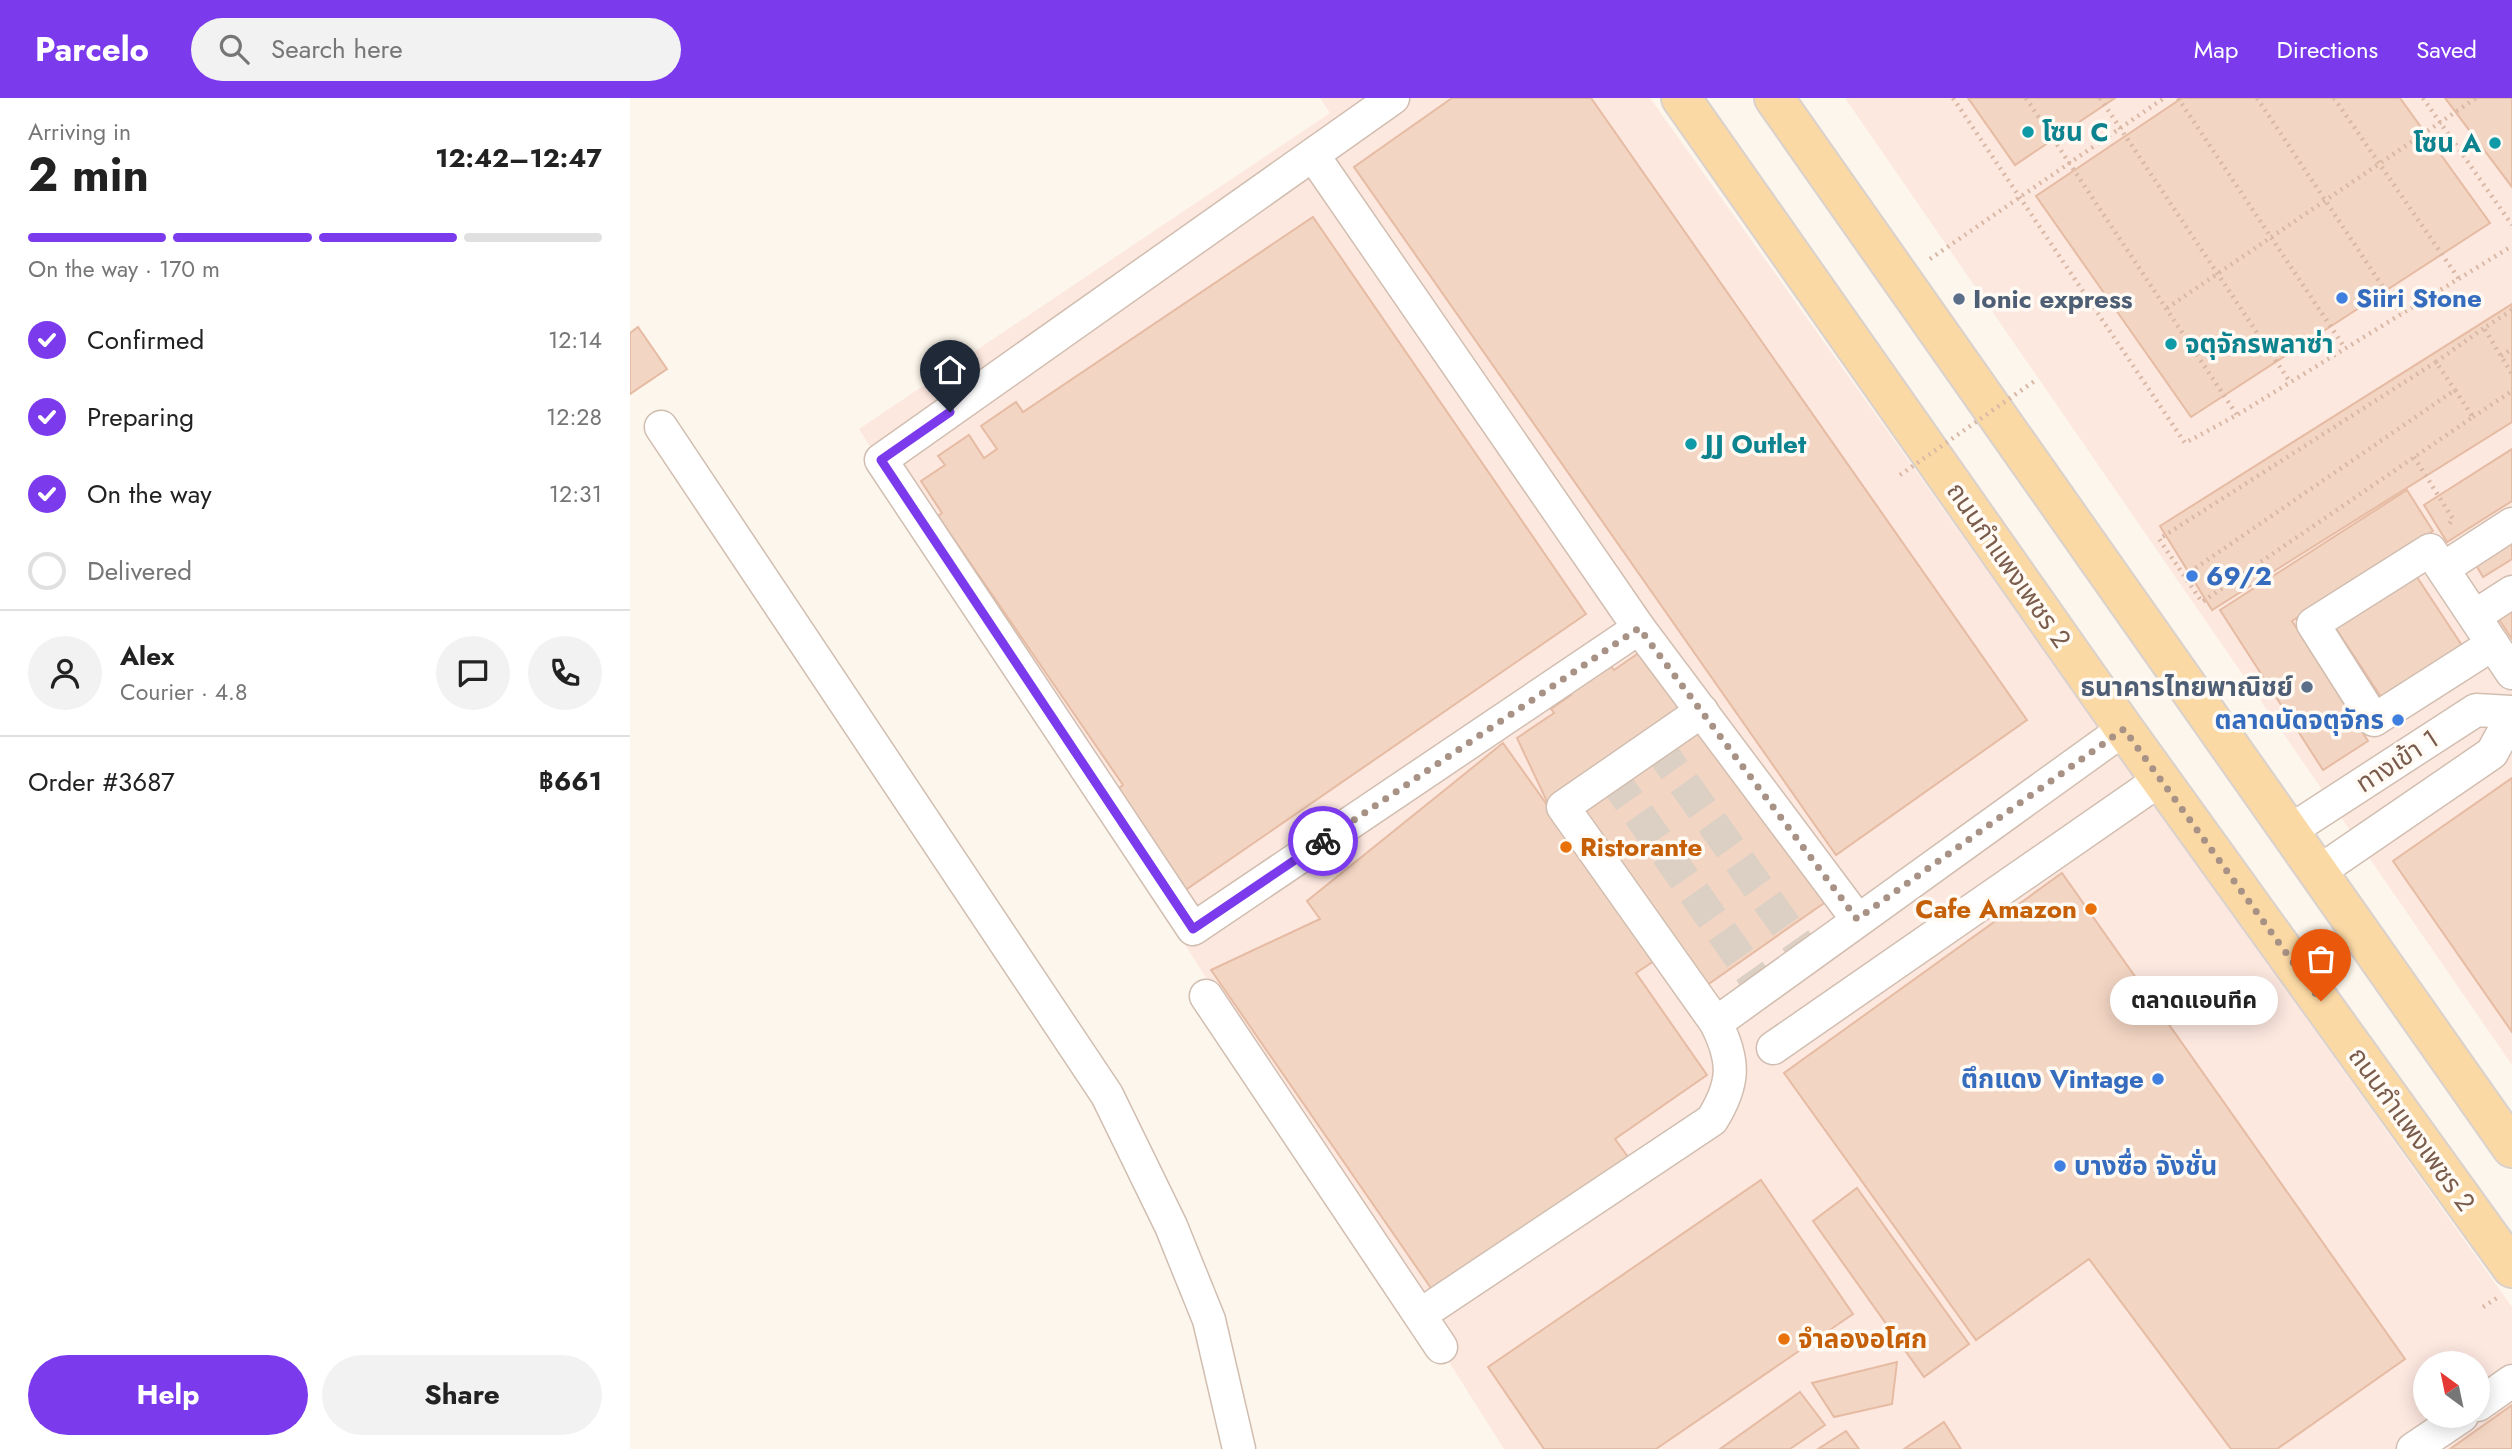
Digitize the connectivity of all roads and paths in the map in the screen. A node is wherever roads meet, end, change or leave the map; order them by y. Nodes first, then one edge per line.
1 (1393, 98) edge
2 (1681, 98) edge
3 (1774, 98) edge
4 (1953, 98) edge
5 (2026, 98) edge
6 (2100, 98) edge
7 (2164, 98) edge
8 (2178, 98) edge
9 (2257, 98) edge
10 (2334, 98) edge
11 (2423, 98) edge
12 (2476, 98) edge
13 (2440, 122) junction
14 (2120, 128) junction
15 (1313, 155) junction
16 (2070, 163) junction
17 (2380, 164) junction
18 (2019, 197) junction
19 (2325, 200) junction
20 (2512, 225) edge
21 (2271, 237) junction
22 (2512, 246) edge
23 (2217, 274) junction
24 (1900, 279) junction
25 (2459, 279) junction
26 (2167, 308) junction
27 (2512, 310) edge
28 (2401, 314) junction
29 (2484, 328) junction
30 (2345, 348) junction
31 (2512, 349) edge
32 (2501, 356) junction
33 (2436, 362) junction
34 (2512, 374) edge
35 (2036, 380) dead end
36 (2290, 383) junction
37 (2455, 390) junction
38 (2512, 391) edge
39 (2237, 415) junction
40 (2473, 417) junction
41 (661, 427) dead end
42 (2414, 457) junction
43 (1900, 475) dead end
44 (2512, 524) edge
45 (2437, 559) junction
46 (2184, 576) junction
47 (2512, 592) edge
48 (2475, 616) junction
49 (1639, 628) junction
50 (2493, 644) junction
51 (2512, 673) edge
52 (1702, 712) junction
53 (2512, 714) edge
54 (2124, 729) junction
55 (2161, 779) junction
56 (2288, 832) junction
57 (2317, 873) junction
58 (1857, 919) junction
59 (1206, 996) dead end
60 (1716, 1023) junction
61 (1773, 1048) dead end
62 (2512, 1148) edge
63 (2512, 1268) edge
64 (1420, 1315) junction
65 (1441, 1347) dead end
66 (2512, 1381) edge
67 (2490, 1397) edge
68 (2444, 1428) edge
69 (1239, 1449) edge
70 (2413, 1449) edge

1 - 15 street
2 - 54 main road, ถนนกำแพงเพชร 2
3 - 24 main road
4 - 18 path
5 - 16 path
6 - 14 path
7 - 14 path
8 - 21 path
9 - 19 path
10 - 17 path
11 - 13 path
12 - 13 path
13 - 17 path
13 - 20 path
14 - 16 path
14 - 23 path
15 - 49 street
15 - 49 street
16 - 18 path
16 - 26 path
17 - 19 path
17 - 25 path
18 - 24 path
18 - 39 path
19 - 21 path
19 - 28 path
21 - 23 path
21 - 30 path
22 - 25 path
23 - 26 path
23 - 36 path
24 - 56 main road
25 - 28 path
26 - 39 path
27 - 29 path
28 - 30 path
29 - 32 path
29 - 33 path
30 - 36 path
31 - 32 path
32 - 34 path
33 - 37 path
33 - 46 path
35 - 43 path, bridge
36 - 39 path
37 - 40 path
37 - 46 path
38 - 40 path
40 - 42 path
41 - 69 street
42 - 45 path
42 - 46 path
44 - 45 street
45 - 48 street
45 - 50 street
47 - 48 street
48 - 50 street
49 - 52 street
50 - 51 street
52 - 58 street
52 - 60 street
53 - 56 street, ทางเข้า 1
53 - 57 street, ทางเข้า 1
54 - 55 main road, ถนนกำแพงเพชร 2
54 - 58 street
55 - 61 street
55 - 63 main road, ถนนกำแพงเพชร 2
56 - 57 main road
57 - 62 main road
58 - 60 street
59 - 64 street
60 - 64 street
64 - 65 street
66 - 67 street
68 - 70 street

